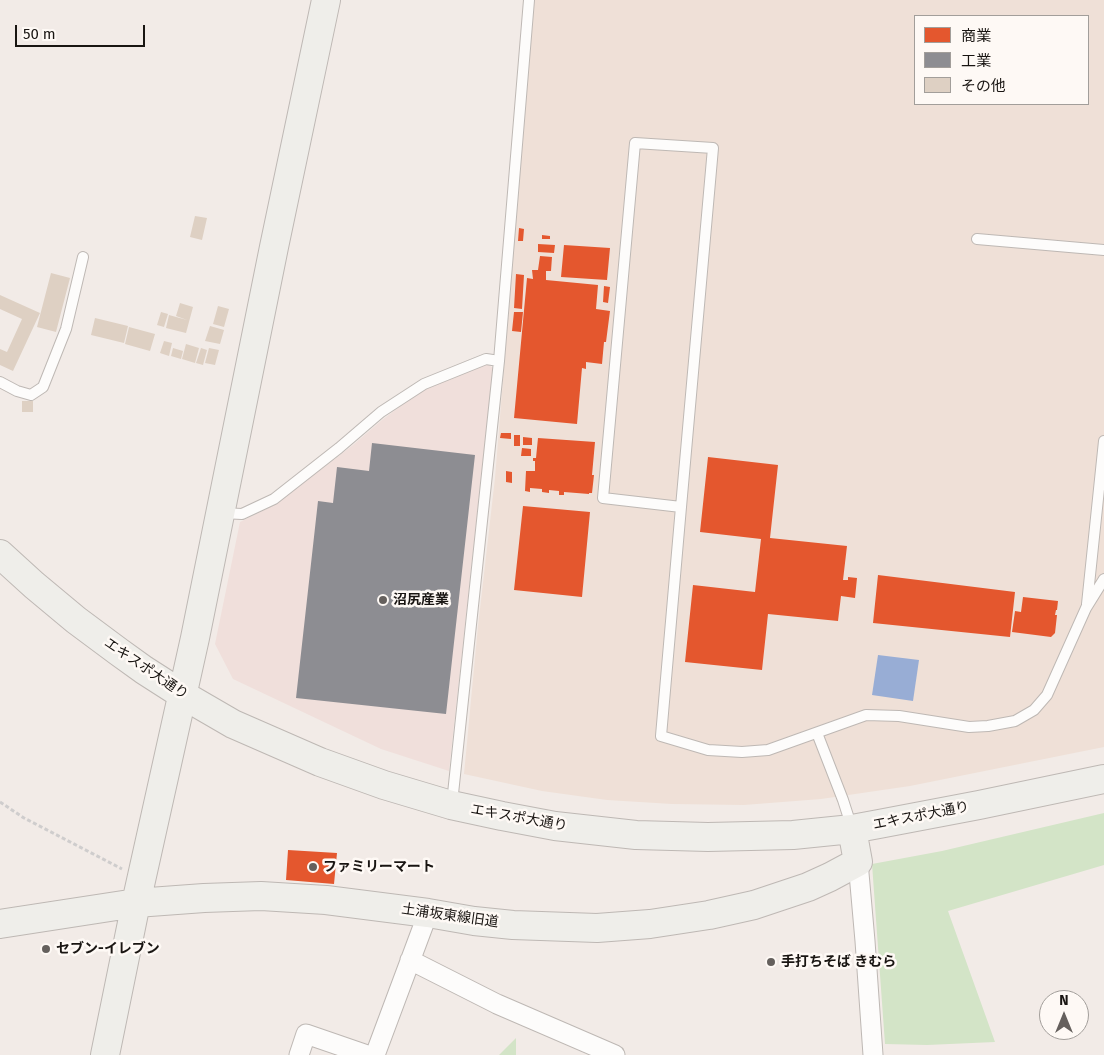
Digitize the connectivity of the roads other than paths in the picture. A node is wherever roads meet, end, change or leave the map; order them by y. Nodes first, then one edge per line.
1 (326, 0) edge
2 (529, 0) edge
3 (977, 239) dead end
4 (1104, 250) edge
5 (83, 257) dead end
6 (499, 360) junction
7 (0, 382) edge
8 (1104, 441) edge
9 (681, 507) junction
10 (221, 512) junction
11 (0, 554) edge
12 (1104, 579) edge
13 (1086, 608) junction
14 (183, 695) junction
15 (817, 732) junction
16 (1104, 780) edge
17 (451, 805) junction
18 (852, 829) junction
19 (858, 862) junction
20 (139, 891) junction
21 (428, 913) junction
22 (0, 924) edge
23 (410, 960) junction
24 (105, 1055) edge
25 (299, 1055) edge
26 (367, 1055) edge
27 (375, 1055) edge
28 (615, 1055) edge
29 (873, 1055) edge

1 - 10 street
2 - 6 lane
3 - 4 lane
5 - 7 lane
6 - 10 lane
6 - 17 lane
8 - 13 lane
9 - 9 lane
9 - 15 lane
10 - 14 street
11 - 14 street, エキスポ大通り
12 - 13 lane
13 - 15 lane
14 - 17 street, エキスポ大通り
14 - 20 street
15 - 18 lane
16 - 18 street, エキスポ大通り
17 - 18 street, エキスポ大通り
18 - 19 street
19 - 21 street, 土浦坂東線旧道
19 - 29 street
20 - 21 street, 土浦坂東線旧道
20 - 22 street, 土浦坂東線旧道
20 - 24 street
21 - 23 street
23 - 27 street
23 - 28 street
25 - 26 street

